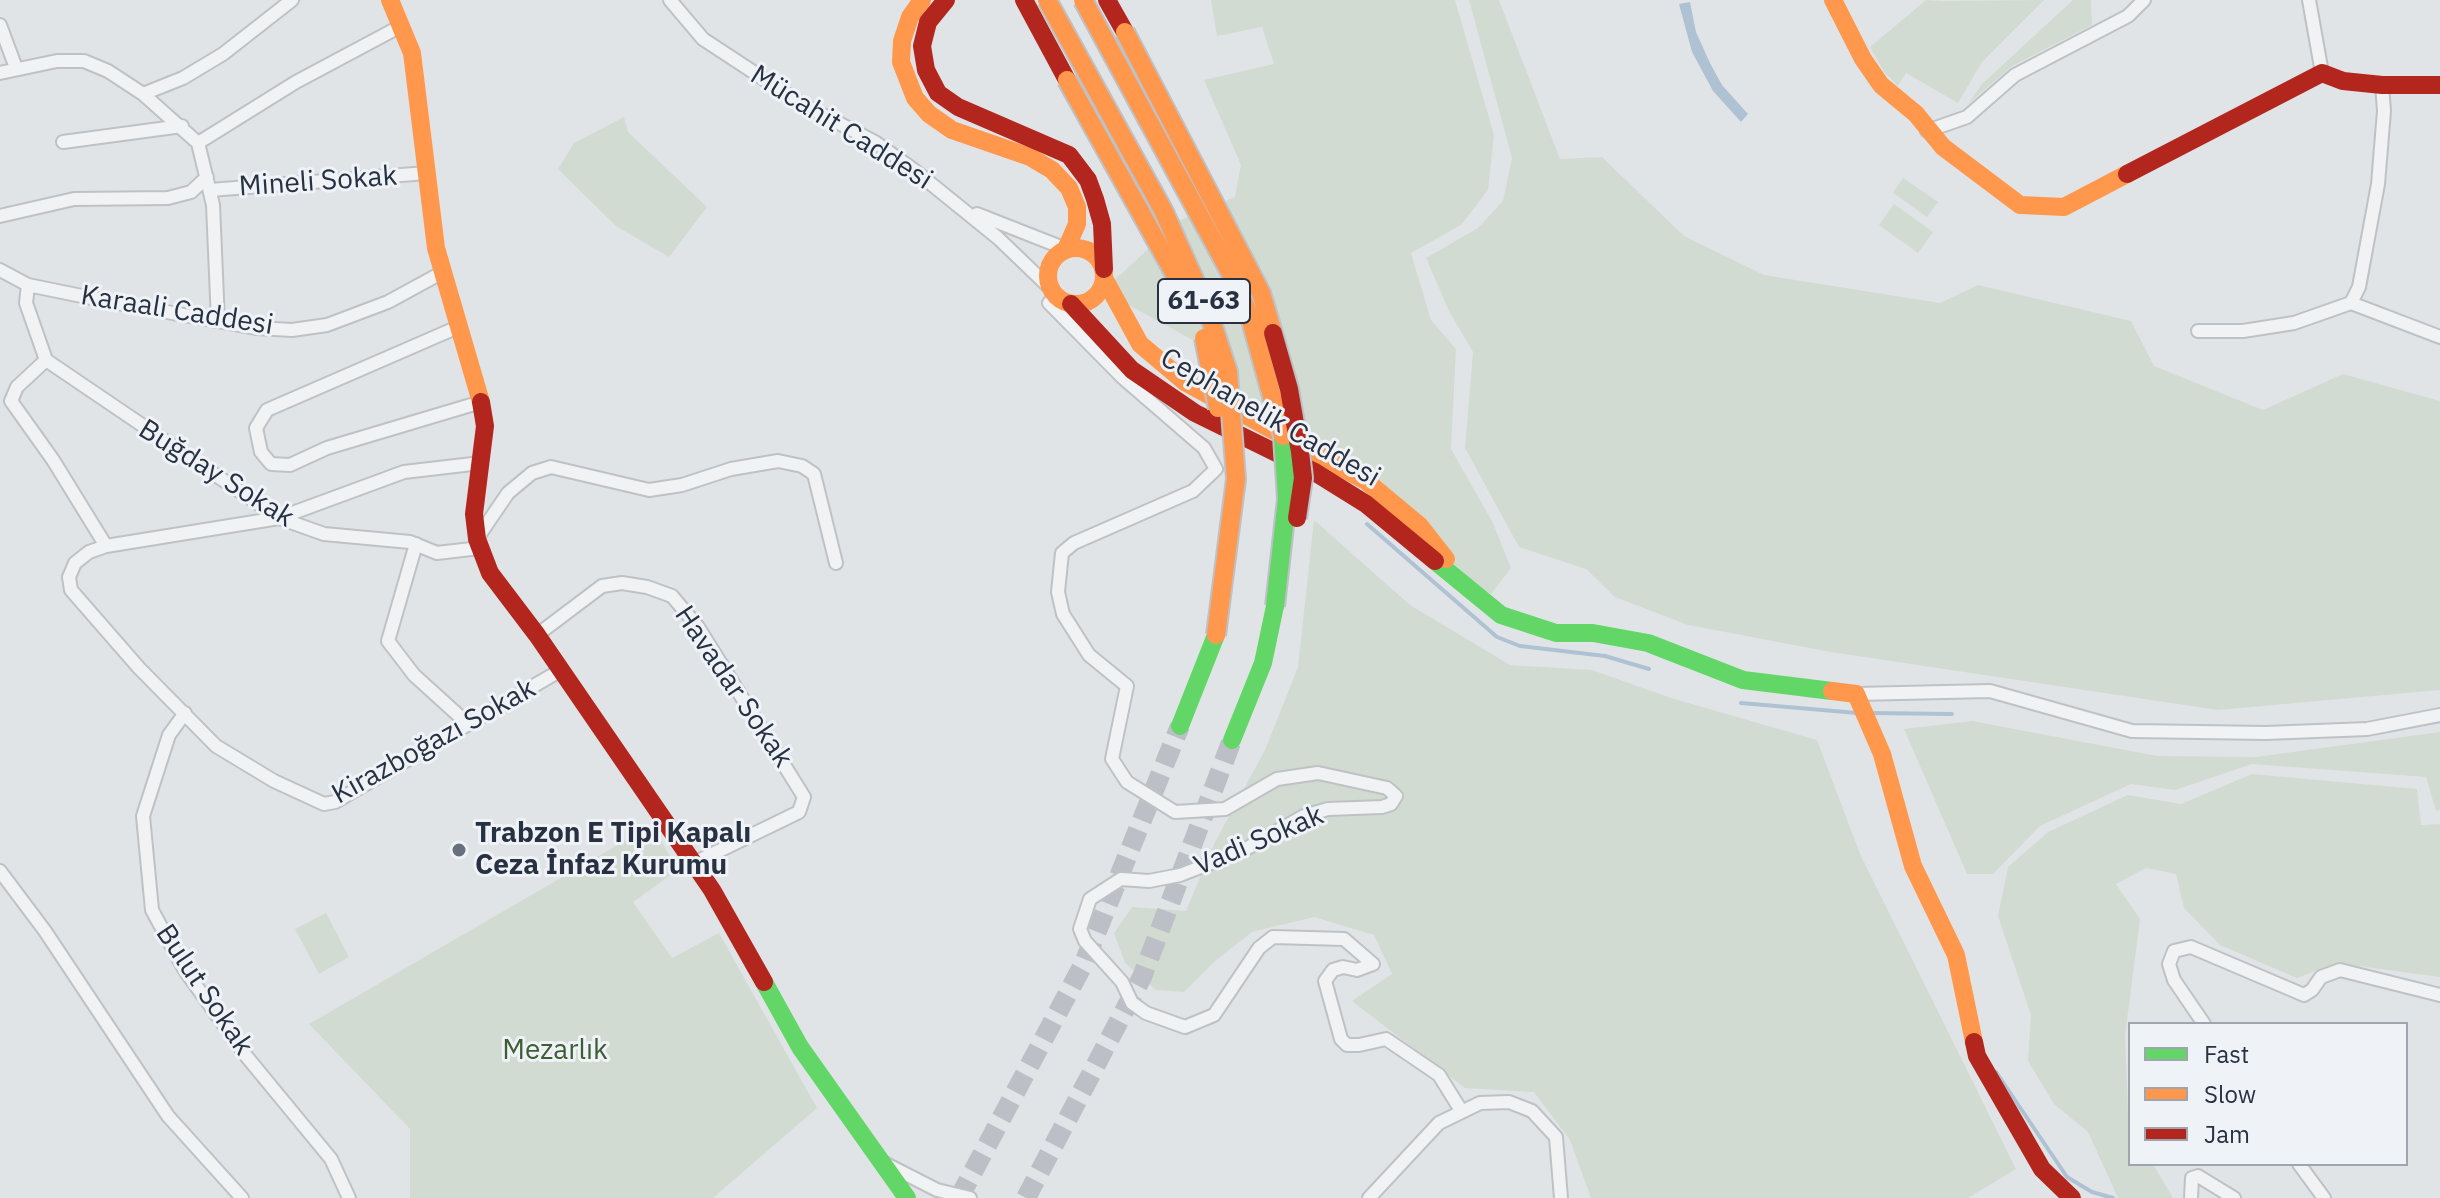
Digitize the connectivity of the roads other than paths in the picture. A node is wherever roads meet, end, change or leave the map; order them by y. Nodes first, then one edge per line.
1 (292, 0) edge
2 (390, 0) edge
3 (670, 0) edge
4 (922, 0) edge
5 (946, 0) edge
6 (1024, 0) edge
7 (1047, 0) edge
8 (1083, 0) edge
9 (1107, 0) edge
10 (1833, 0) edge
11 (2144, 0) edge
12 (2309, 0) edge
13 (0, 25) edge
14 (401, 26) junction
15 (16, 68) junction
16 (0, 73) edge
17 (2322, 73) junction
18 (2382, 85) junction
19 (2440, 85) edge
20 (143, 94) junction
21 (182, 126) junction
22 (1927, 131) junction
23 (63, 142) dead end
24 (198, 143) junction
25 (427, 173) junction
26 (208, 184) junction
27 (963, 208) junction
28 (0, 216) edge
29 (1066, 249) junction
30 (0, 270) edge
31 (443, 272) junction
32 (1104, 274) junction
33 (28, 285) junction
34 (1058, 296) junction
35 (2351, 303) junction
36 (218, 321) junction
37 (458, 327) junction
38 (2198, 331) dead end
39 (2440, 337) edge
40 (46, 360) junction
41 (481, 402) junction
42 (481, 463) junction
43 (1216, 469) joint
44 (279, 518) junction
45 (478, 543) junction
46 (416, 544) junction
47 (106, 546) junction
48 (1226, 557) junction
49 (1281, 559) junction
50 (836, 563) dead end
51 (1475, 596) junction
52 (537, 635) junction
53 (561, 670) junction
54 (1859, 699) junction
55 (185, 713) junction
56 (2440, 715) edge
57 (468, 724) junction
58 (1180, 726) tunnel mouth
59 (1232, 740) tunnel mouth
60 (694, 863) junction
61 (0, 871) edge
62 (2440, 995) edge
63 (2203, 1022) edge
64 (1462, 1112) junction
65 (883, 1162) junction
66 (2300, 1166) edge
67 (242, 1198) edge
68 (349, 1198) edge
69 (907, 1198) edge
70 (970, 1198) edge
71 (1369, 1198) edge
72 (1561, 1198) edge
73 (2072, 1198) edge
74 (2191, 1198) edge
75 (2234, 1198) edge
76 (2324, 1198) edge

1 - 20 street
2 - 14 street
3 - 27 street, Mücahit Caddesi
4 - 29 street
5 - 32 street
6 - 48 street, 61-63, bridge
7 - 48 street, 61-63, bridge
8 - 49 street, 61-63, bridge
9 - 49 street, 61-63, bridge
10 - 22 street
11 - 22 street
12 - 17 street
13 - 15 street
14 - 24 street
14 - 25 street
15 - 16 street
15 - 20 street
17 - 18 street
17 - 22 street
18 - 19 street
18 - 35 street
20 - 21 street
21 - 23 street
21 - 24 street
24 - 26 street
25 - 26 street, Mineli Sokak
25 - 31 street
26 - 28 street
26 - 36 street
27 - 29 street
27 - 34 street, Mücahit Caddesi
29 - 32 street
29 - 34 street
30 - 33 street, Karaali Caddesi
31 - 36 street, Karaali Caddesi
31 - 37 street
32 - 34 street
32 - 51 street
33 - 36 street, Karaali Caddesi
33 - 40 street
34 - 43 street, Mücahit Caddesi
34 - 51 street, Cephanelik Caddesi
35 - 38 street
35 - 39 street
37 - 41 street
37 - 41 street
40 - 44 street, Buğday Sokak
40 - 47 street
41 - 42 street
42 - 44 street, Kirazboğazı Sokak
42 - 45 street
43 - 64 street, Vadi Sokak
44 - 46 street, Buğday Sokak
44 - 47 street, Kirazboğazı Sokak
45 - 46 street, Buğday Sokak
45 - 50 street
45 - 52 street
46 - 57 street
47 - 55 street, Kirazboğazı Sokak
48 - 58 street, 61-63, bridge
49 - 59 street, 61-63, bridge
51 - 54 street, Cephanelik Caddesi
52 - 53 street
52 - 60 street, Havadar Sokak
53 - 57 street, Kirazboğazı Sokak
53 - 60 street
54 - 56 street
54 - 73 street
55 - 57 street, Kirazboğazı Sokak
55 - 68 street, Bulut Sokak
60 - 65 street
61 - 67 street
62 - 63 street
64 - 71 street
64 - 72 street
65 - 69 street
65 - 70 street
66 - 76 street
74 - 75 street

